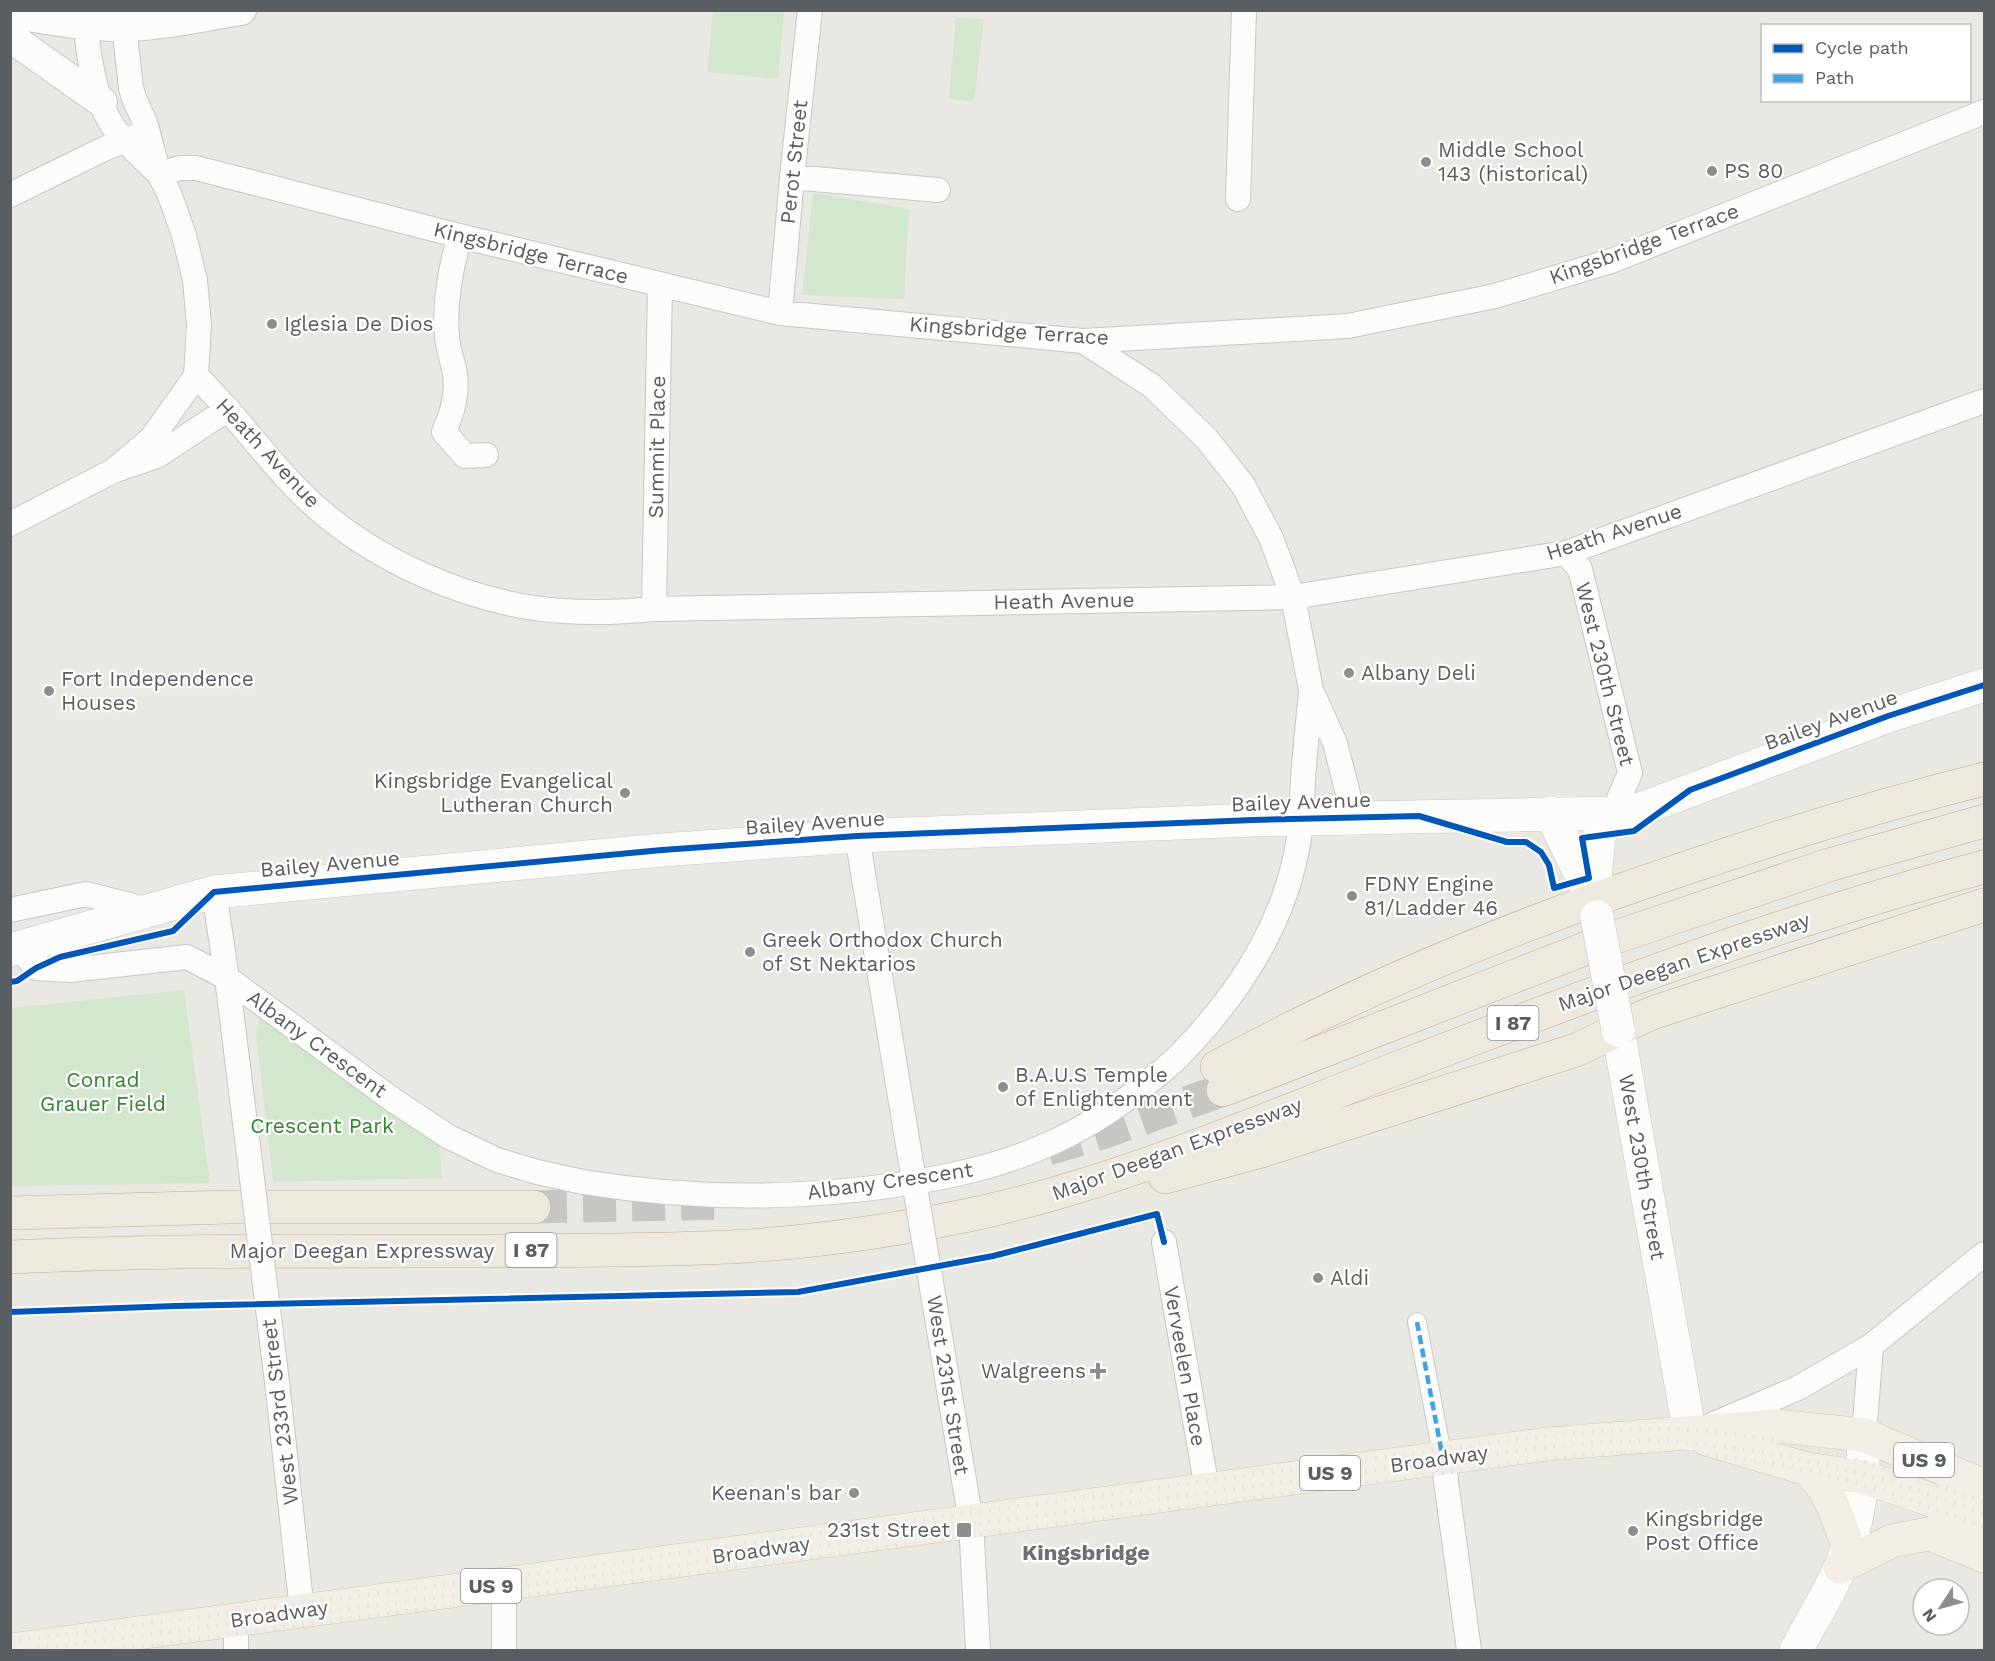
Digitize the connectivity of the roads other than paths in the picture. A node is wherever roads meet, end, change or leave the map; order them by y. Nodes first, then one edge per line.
1 (241, 10) edge
2 (810, 10) edge
3 (1244, 10) edge
4 (10, 13) edge
5 (86, 24) junction
6 (124, 26) junction
7 (10, 37) edge
8 (102, 102) junction
9 (1984, 112) edge
10 (148, 132) junction
11 (125, 140) junction
12 (159, 174) junction
13 (792, 177) junction
14 (938, 190) dead end
15 (10, 195) edge
16 (1238, 199) dead end
17 (460, 236) junction
18 (660, 285) junction
19 (780, 314) junction
20 (1083, 341) junction
21 (196, 376) junction
22 (1984, 401) edge
23 (228, 409) junction
24 (486, 455) dead end
25 (113, 471) junction
26 (10, 524) edge
27 (1566, 553) junction
28 (1293, 597) junction
29 (654, 609) junction
30 (1984, 686) edge
31 (1311, 690) junction
32 (1984, 779) edge
33 (1551, 813) junction
34 (1613, 813) junction
35 (1354, 817) junction
36 (1301, 818) junction
37 (1984, 821) edge
38 (856, 836) junction
39 (1984, 867) edge
40 (214, 892) junction
41 (1984, 905) edge
42 (1595, 909) junction
43 (10, 910) edge
44 (149, 910) junction
45 (15, 949) edge
46 (227, 978) junction
47 (1618, 1030) junction
48 (914, 1182) junction
49 (1047, 1196) junction
50 (534, 1207) tunnel mouth
51 (10, 1213) edge
52 (1164, 1242) dead end
53 (1984, 1254) edge
54 (10, 1257) edge
55 (1417, 1322) dead end
56 (1871, 1346) junction
57 (1690, 1434) junction
58 (1864, 1435) junction
59 (1443, 1459) junction
60 (1807, 1469) junction
61 (1863, 1477) junction
62 (1984, 1486) edge
63 (1207, 1489) junction
64 (1984, 1518) edge
65 (971, 1522) junction
66 (1984, 1523) edge
67 (1932, 1535) junction
68 (1984, 1556) edge
69 (1844, 1557) junction
70 (504, 1584) junction
71 (302, 1611) junction
72 (236, 1635) edge
73 (10, 1650) edge
74 (504, 1650) edge
75 (978, 1650) edge
76 (1469, 1650) edge
77 (1796, 1650) edge

1 - 6 street
2 - 13 street, Perot Street
3 - 16 street
4 - 5 street
5 - 6 street
5 - 8 street
6 - 10 street
7 - 8 street
8 - 11 street
9 - 20 street, Kingsbridge Terrace
10 - 11 street
10 - 12 street
11 - 12 street
11 - 15 street
12 - 17 street, Kingsbridge Terrace
12 - 21 street
13 - 14 street
13 - 19 street, Perot Street
17 - 18 street, Kingsbridge Terrace
17 - 24 street
18 - 19 street, Kingsbridge Terrace
18 - 29 street, Summit Place
19 - 20 street, Kingsbridge Terrace
20 - 28 street, Albany Crescent
21 - 23 street, Heath Avenue
21 - 25 street
22 - 27 street, Heath Avenue
23 - 25 street
23 - 29 street, Heath Avenue
25 - 26 street
27 - 28 street, Heath Avenue
27 - 34 street, West 230th Street
28 - 29 street, Heath Avenue
28 - 31 street, Albany Crescent
30 - 34 main road, Bailey Avenue
31 - 35 street, Albany Crescent
31 - 36 street, Albany Crescent
32 - 42 highway
33 - 34 main road, Bailey Avenue
33 - 35 main road, Bailey Avenue
33 - 42 main road, West 230th Street
34 - 42 main road, West 230th Street
35 - 36 main road, Bailey Avenue
36 - 38 main road, Bailey Avenue
36 - 48 street, Albany Crescent, bridge
37 - 42 highway, Major Deegan Expressway / I 87
38 - 40 main road, Bailey Avenue
38 - 48 street, West 231st Street, bridge
39 - 49 highway, Major Deegan Expressway / I 87
40 - 44 main road, Bailey Avenue
40 - 46 street, West 233rd Street
41 - 47 highway
42 - 47 main road, West 230th Street, bridge
43 - 44 street
44 - 45 main road, Bailey Avenue
45 - 46 street, Bailey Avenue
46 - 48 street, Albany Crescent, bridge
46 - 71 street, West 233rd Street, bridge
47 - 49 highway
47 - 57 main road, West 230th Street
48 - 65 street, West 231st Street, bridge
49 - 54 highway, Major Deegan Expressway / I 87
50 - 51 highway, Major Deegan Expressway / I 87
52 - 63 street, Verveelen Place
53 - 56 street
55 - 59 street
56 - 57 street
56 - 58 street
57 - 58 main road, Broadway / US 9
57 - 59 main road, Broadway / US 9
57 - 60 main road, Broadway / US 9
58 - 61 main road
58 - 62 main road, Broadway / US 9
59 - 63 main road, Broadway / US 9
59 - 76 street
60 - 61 main road, Broadway / US 9
60 - 69 main road
61 - 64 main road, Broadway / US 9
61 - 69 main road
63 - 65 main road, Broadway / US 9
65 - 70 main road, Broadway / US 9
65 - 75 street, West 231st Street
66 - 67 main road
67 - 68 main road
67 - 69 main road
69 - 77 main road
70 - 71 main road, Broadway / US 9
70 - 74 street
71 - 72 main road, Broadway / US 9
72 - 73 main road, Broadway / US 9

